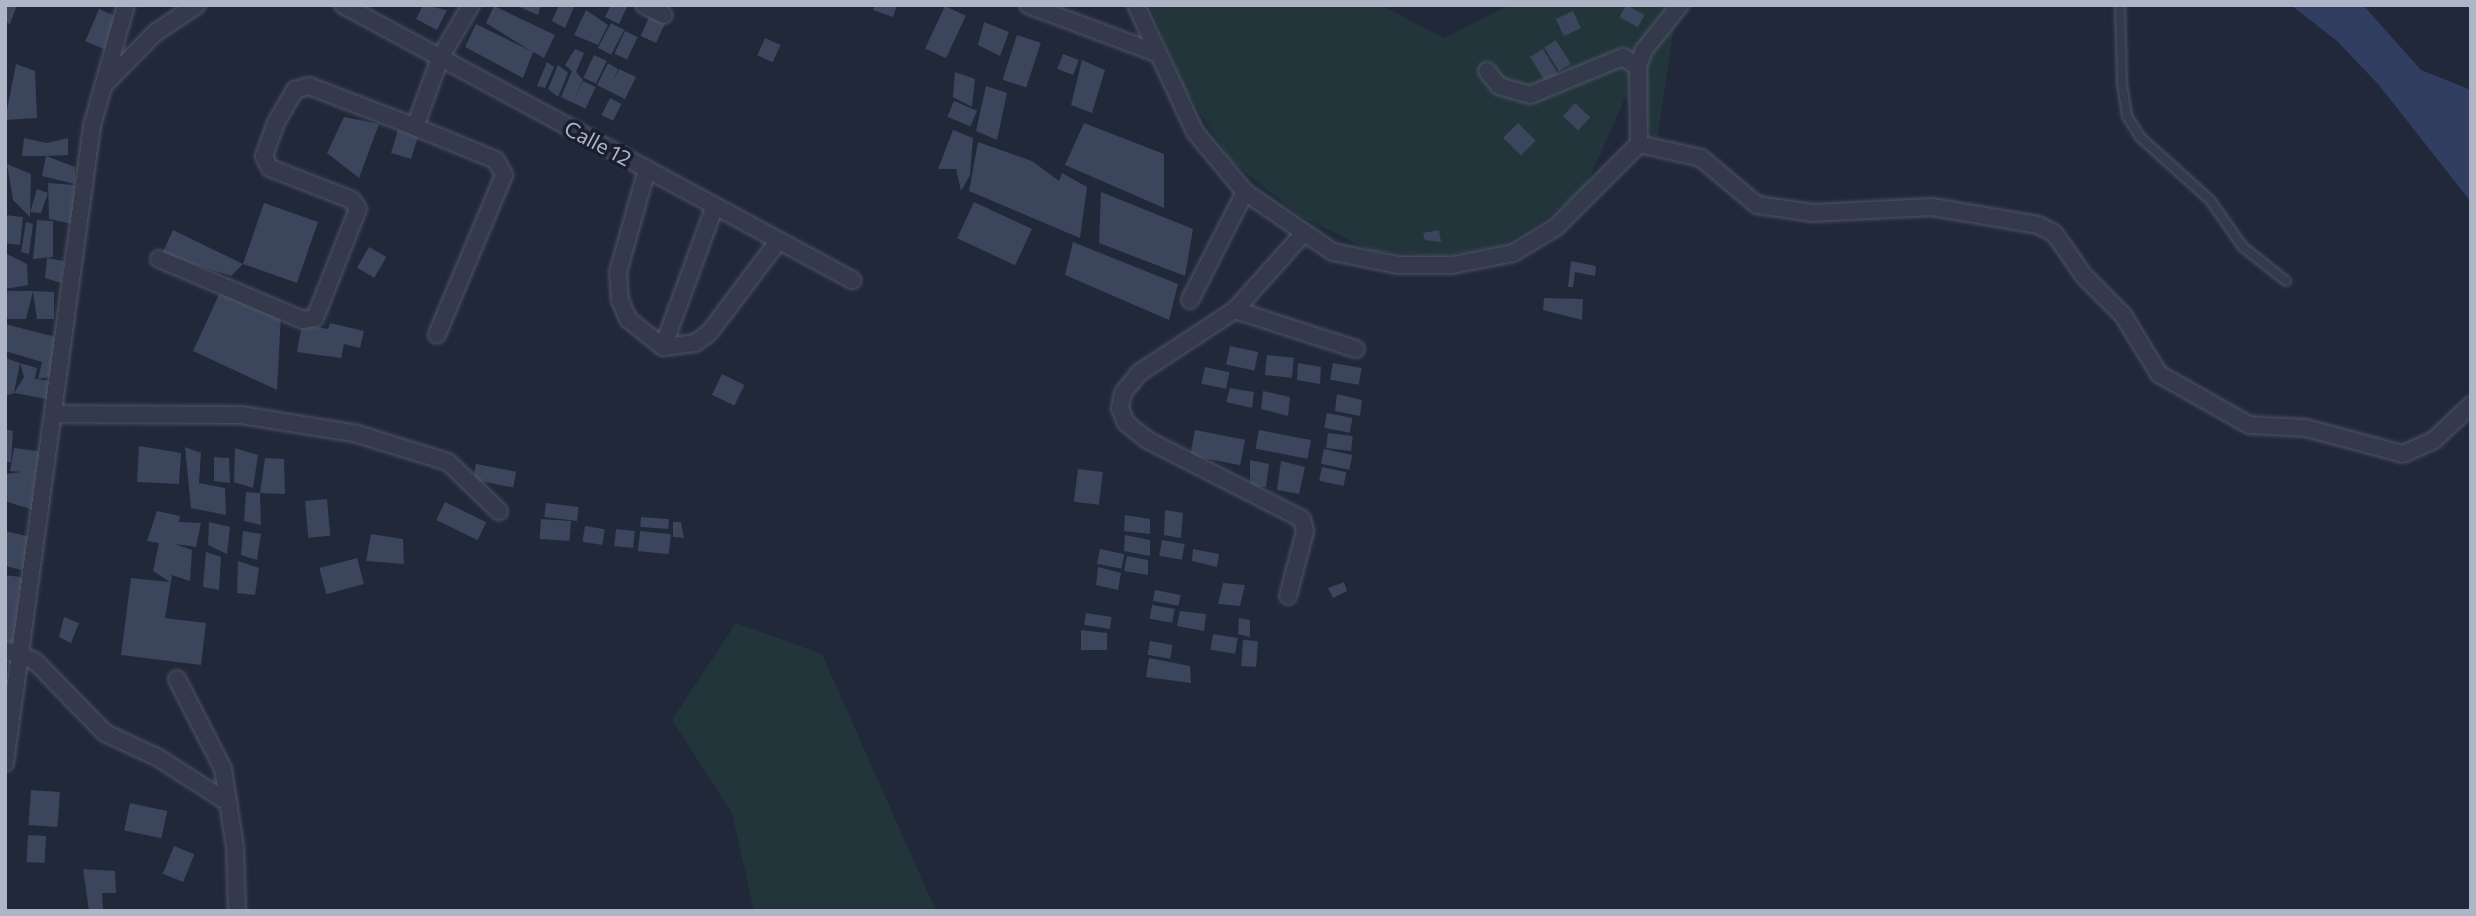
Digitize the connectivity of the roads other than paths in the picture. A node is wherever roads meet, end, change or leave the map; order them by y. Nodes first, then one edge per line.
1 (126, 5) edge
2 (197, 5) edge
3 (343, 5) edge
4 (471, 5) edge
5 (645, 5) edge
6 (1028, 5) edge
7 (1136, 5) edge
8 (1680, 5) edge
9 (2120, 5) edge
10 (664, 15) dead end
11 (1154, 52) junction
12 (440, 58) junction
13 (1638, 67) junction
14 (1487, 71) dead end
15 (102, 88) junction
16 (415, 127) junction
17 (1639, 144) junction
18 (646, 169) junction
19 (1245, 192) junction
20 (715, 206) junction
21 (1302, 235) junction
22 (779, 240) junction
23 (159, 258) dead end
24 (852, 280) dead end
25 (2286, 281) dead end
26 (1190, 300) dead end
27 (1235, 310) junction
28 (437, 334) dead end
29 (663, 347) junction
30 (1356, 349) dead end
31 (2471, 405) edge
32 (53, 414) junction
33 (499, 511) dead end
34 (1288, 596) dead end
35 (13, 651) edge
36 (177, 679) dead end
37 (5, 763) edge
38 (229, 803) junction
39 (237, 911) edge

1 - 15 street
2 - 15 street
3 - 12 street, Calle 12
4 - 12 street
5 - 10 street
6 - 11 street
7 - 11 street
8 - 13 street
9 - 25 lane
11 - 19 street
12 - 16 street
12 - 18 street, Calle 12
13 - 14 street
13 - 17 street
15 - 32 street
16 - 23 street
16 - 28 street
17 - 21 street
17 - 31 street
18 - 20 street, Calle 12
18 - 29 street
19 - 21 street
19 - 26 street
20 - 22 street, Calle 12
20 - 29 street
21 - 27 street
22 - 24 street, Calle 12
22 - 29 street
27 - 30 street
27 - 34 street
32 - 33 street
32 - 35 street
35 - 37 street
35 - 38 street
36 - 38 street
38 - 39 street

